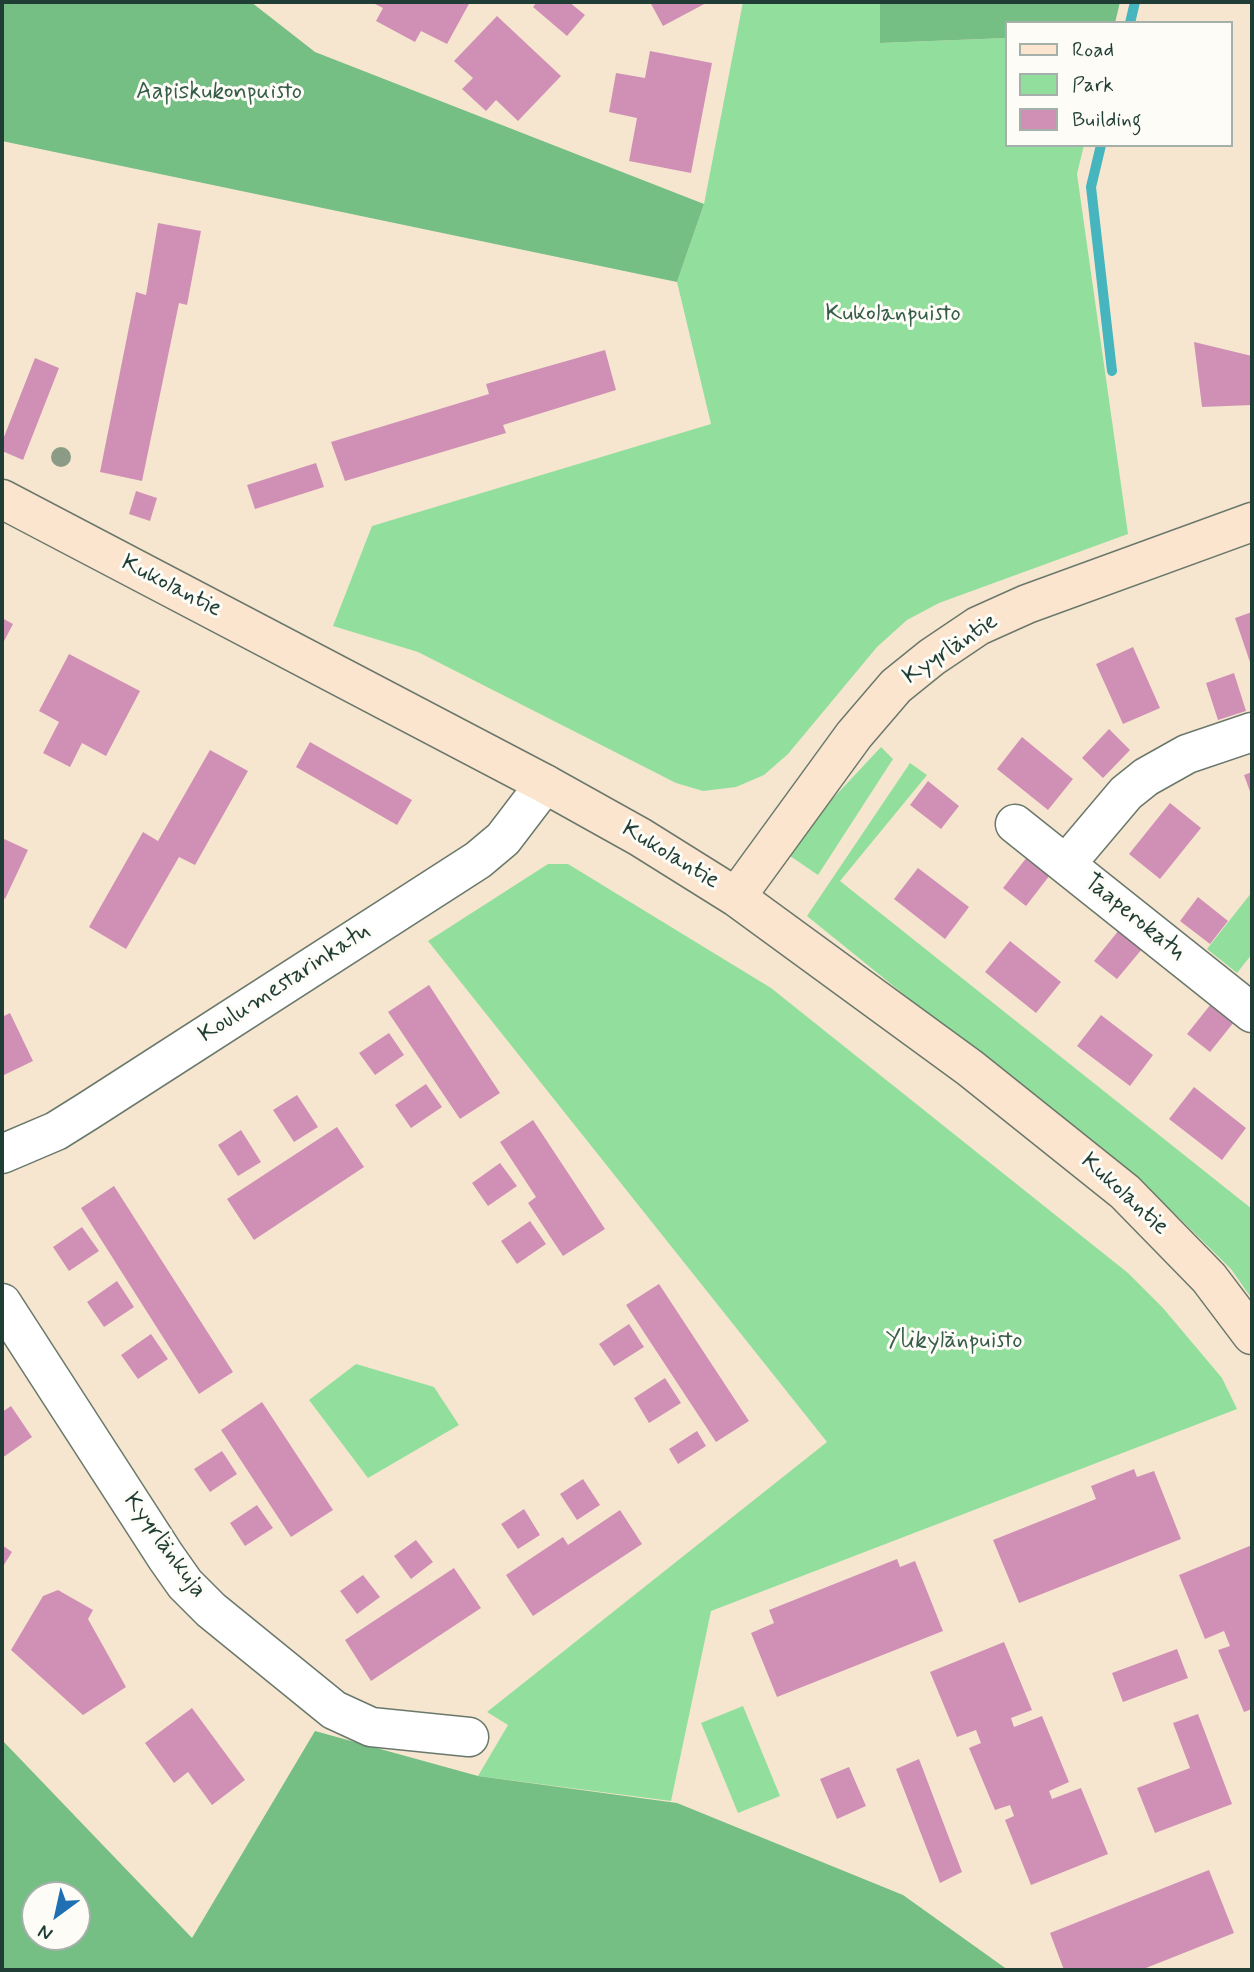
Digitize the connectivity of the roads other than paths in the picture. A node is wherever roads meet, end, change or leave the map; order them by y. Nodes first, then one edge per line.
1 (2, 499) edge
2 (1252, 522) edge
3 (1252, 732) edge
4 (545, 784) junction
5 (1015, 824) dead end
6 (1066, 864) junction
7 (736, 897) junction
8 (1252, 1013) edge
9 (2, 1154) edge
10 (2, 1303) edge
11 (1252, 1335) edge
12 (469, 1737) dead end

1 - 4 street, Kukolantie
2 - 7 street, Kyyrläntie
3 - 6 street
4 - 7 street, Kukolantie
4 - 9 street, Koulumestarinkatu
5 - 6 street, Taaperokatu
6 - 8 street, Taaperokatu
7 - 11 street, Kukolantie
10 - 12 street, Kyyrlänkuja

